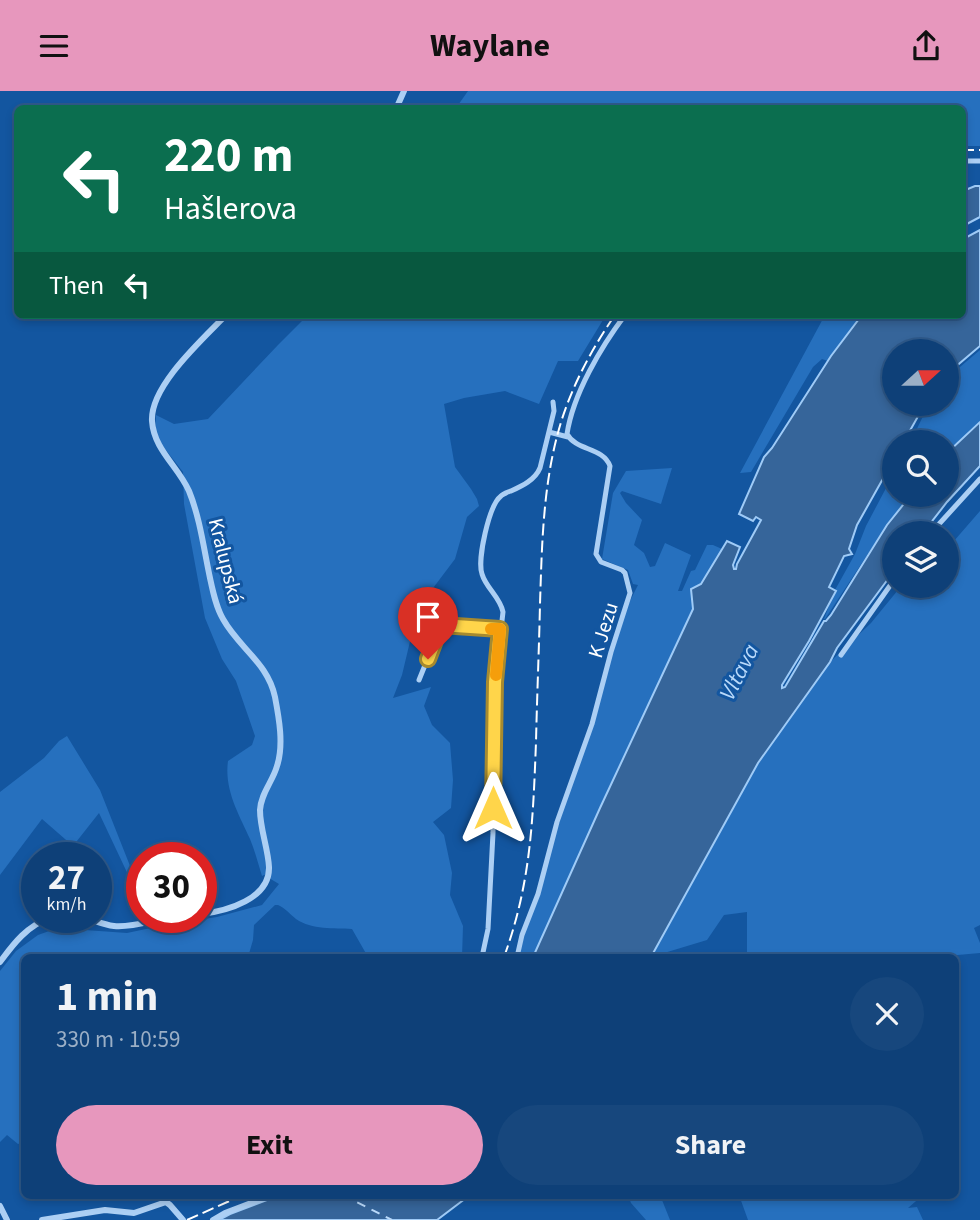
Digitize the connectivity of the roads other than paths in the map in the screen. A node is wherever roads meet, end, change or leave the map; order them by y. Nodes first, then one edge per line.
1 (222, 319) edge
2 (622, 319) edge
3 (552, 402) dead end
4 (549, 432) junction
5 (568, 437) junction
6 (980, 479) edge
7 (942, 521) edge
8 (882, 597) edge
9 (443, 615) dead end
10 (441, 625) junction
11 (500, 629) junction
12 (841, 655) dead end
13 (419, 680) dead end
14 (217, 910) edge
15 (25, 933) edge
16 (483, 954) edge
17 (518, 954) edge
18 (0, 962) edge
19 (167, 1199) edge
20 (262, 1199) edge
21 (0, 1206) edge
22 (134, 1217) edge
23 (7, 1220) edge
24 (42, 1220) edge
25 (183, 1220) edge
26 (213, 1220) edge

1 - 14 street, Kralupská
2 - 5 street
3 - 4 street
4 - 5 street
4 - 11 street
5 - 17 street, K Jezu
6 - 7 street
8 - 12 street
9 - 10 street
10 - 11 street
10 - 13 street
11 - 16 street
15 - 18 street
19 - 22 street
19 - 25 street
20 - 26 street
21 - 23 street
22 - 24 street

